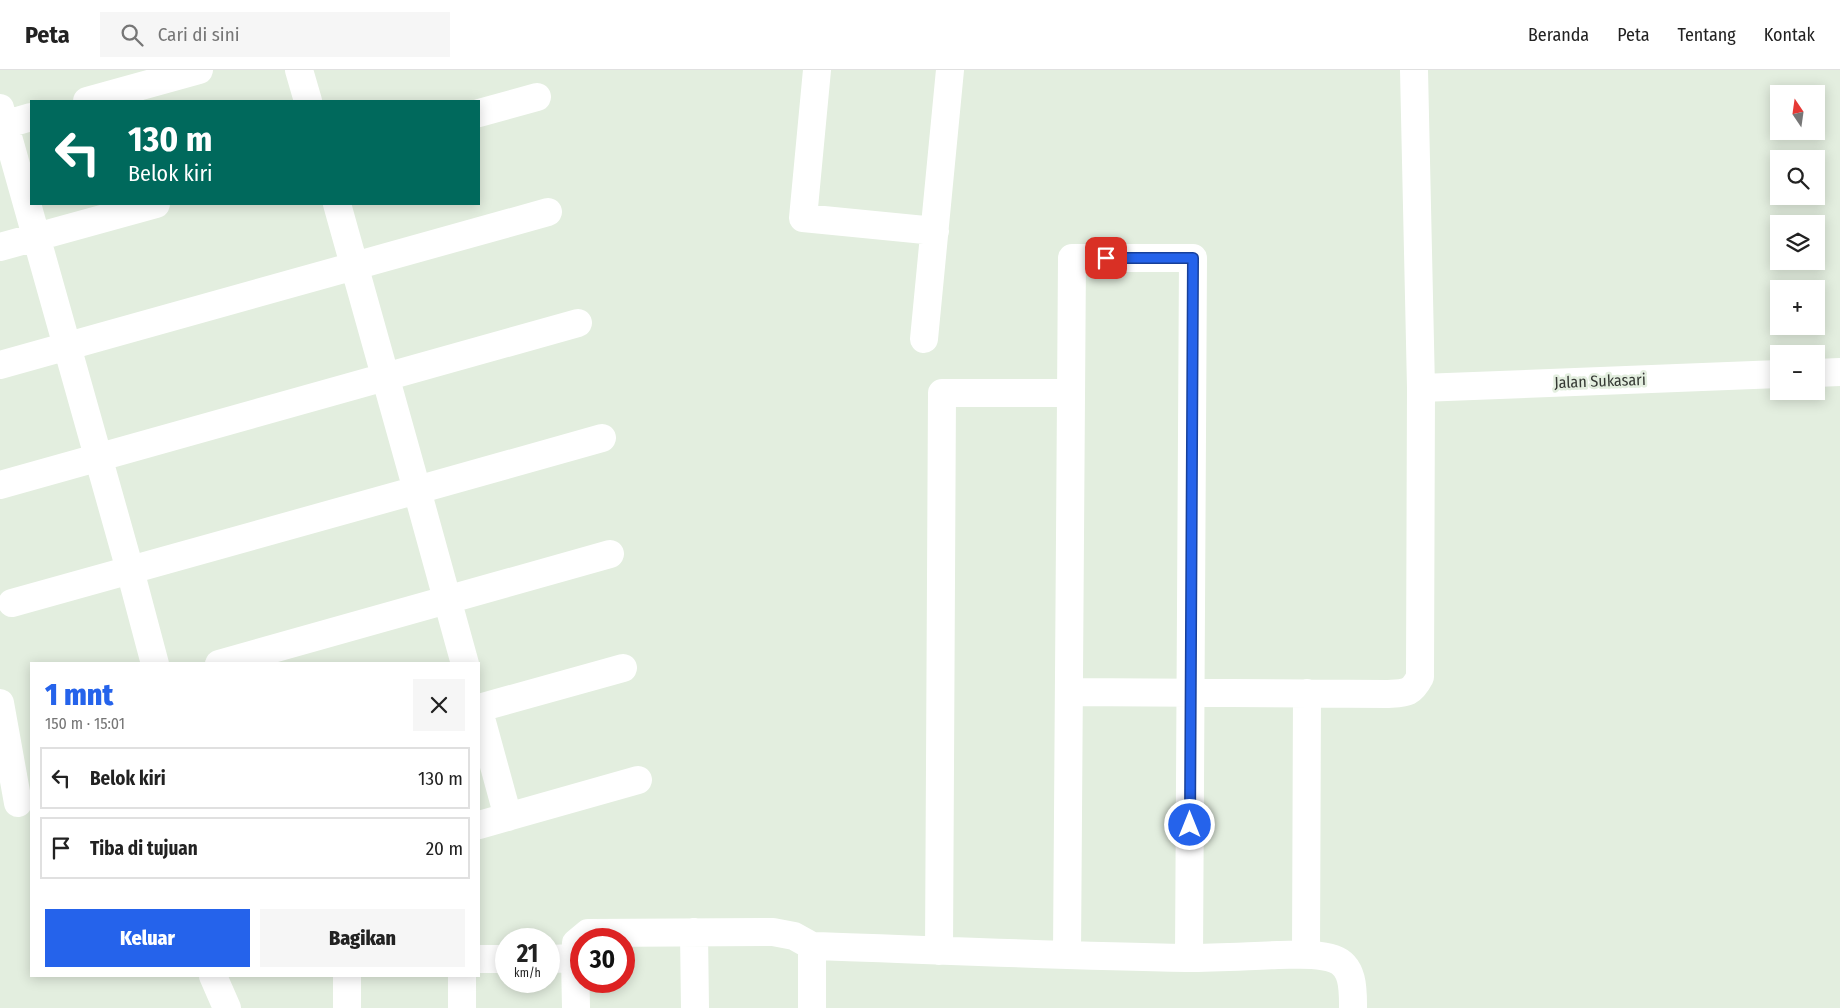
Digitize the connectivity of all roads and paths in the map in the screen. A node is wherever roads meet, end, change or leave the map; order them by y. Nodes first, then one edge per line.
1 (199, 70) edge
2 (299, 70) edge
3 (817, 70) edge
4 (950, 70) edge
5 (1414, 70) edge
6 (537, 97) dead end
7 (91, 100) edge
8 (308, 100) edge
9 (480, 113) edge
10 (30, 117) edge
11 (2, 120) edge
12 (152, 205) edge
13 (337, 205) edge
14 (548, 212) dead end
15 (934, 230) junction
16 (36, 237) junction
17 (0, 247) edge
18 (354, 266) junction
19 (578, 323) dead end
20 (924, 339) dead end
21 (67, 347) junction
22 (0, 366) edge
23 (1840, 372) edge
24 (1825, 373) edge
25 (1770, 374) edge
26 (385, 377) junction
27 (1421, 388) junction
28 (1071, 393) junction
29 (602, 438) dead end
30 (98, 457) junction
31 (0, 484) edge
32 (417, 490) junction
33 (610, 554) dead end
34 (130, 570) junction
35 (447, 600) junction
36 (12, 603) dead end
37 (154, 662) edge
38 (226, 662) edge
39 (464, 662) edge
40 (623, 668) dead end
41 (1069, 692) junction
42 (1190, 692) junction
43 (1307, 693) junction
44 (0, 703) edge
45 (480, 710) edge
46 (480, 714) edge
47 (638, 780) dead end
48 (16, 803) edge
49 (508, 816) junction
50 (480, 825) edge
51 (694, 932) junction
52 (812, 946) junction
53 (938, 950) junction
54 (1067, 954) junction
55 (1306, 954) junction
56 (562, 958) edge
57 (1189, 958) junction
58 (480, 959) edge
59 (495, 959) edge
60 (213, 977) edge
61 (347, 977) edge
62 (462, 977) edge
63 (228, 1008) edge
64 (348, 1008) edge
65 (462, 1008) edge
66 (576, 1008) edge
67 (695, 1008) edge
68 (812, 1008) edge
69 (1353, 1008) edge

1 - 7 street
2 - 8 street
3 - 15 street
4 - 15 street
5 - 27 street
6 - 9 street
10 - 11 street
11 - 16 street
12 - 16 street
13 - 18 street
14 - 18 street
15 - 20 street
16 - 17 street
16 - 21 street
18 - 21 street
18 - 26 street
19 - 26 street
21 - 22 street
21 - 30 street
23 - 24 street
25 - 27 street, Jalan Sukasari
26 - 30 street
26 - 32 street
27 - 43 street
28 - 41 street
28 - 42 street
28 - 53 street
29 - 32 street
30 - 31 street
30 - 34 street
32 - 34 street
32 - 35 street
33 - 35 street
34 - 36 street
34 - 37 street
35 - 38 street
35 - 39 street
40 - 45 street
41 - 42 street
41 - 54 street
42 - 43 street
42 - 57 street
43 - 55 street
44 - 48 street
46 - 49 street
47 - 49 street
49 - 50 street
51 - 52 street
51 - 56 street
51 - 67 street
52 - 53 street
52 - 68 street
53 - 54 street
54 - 57 street
55 - 57 street
55 - 69 street
56 - 66 street
58 - 59 street
60 - 63 street
61 - 64 street
62 - 65 street

